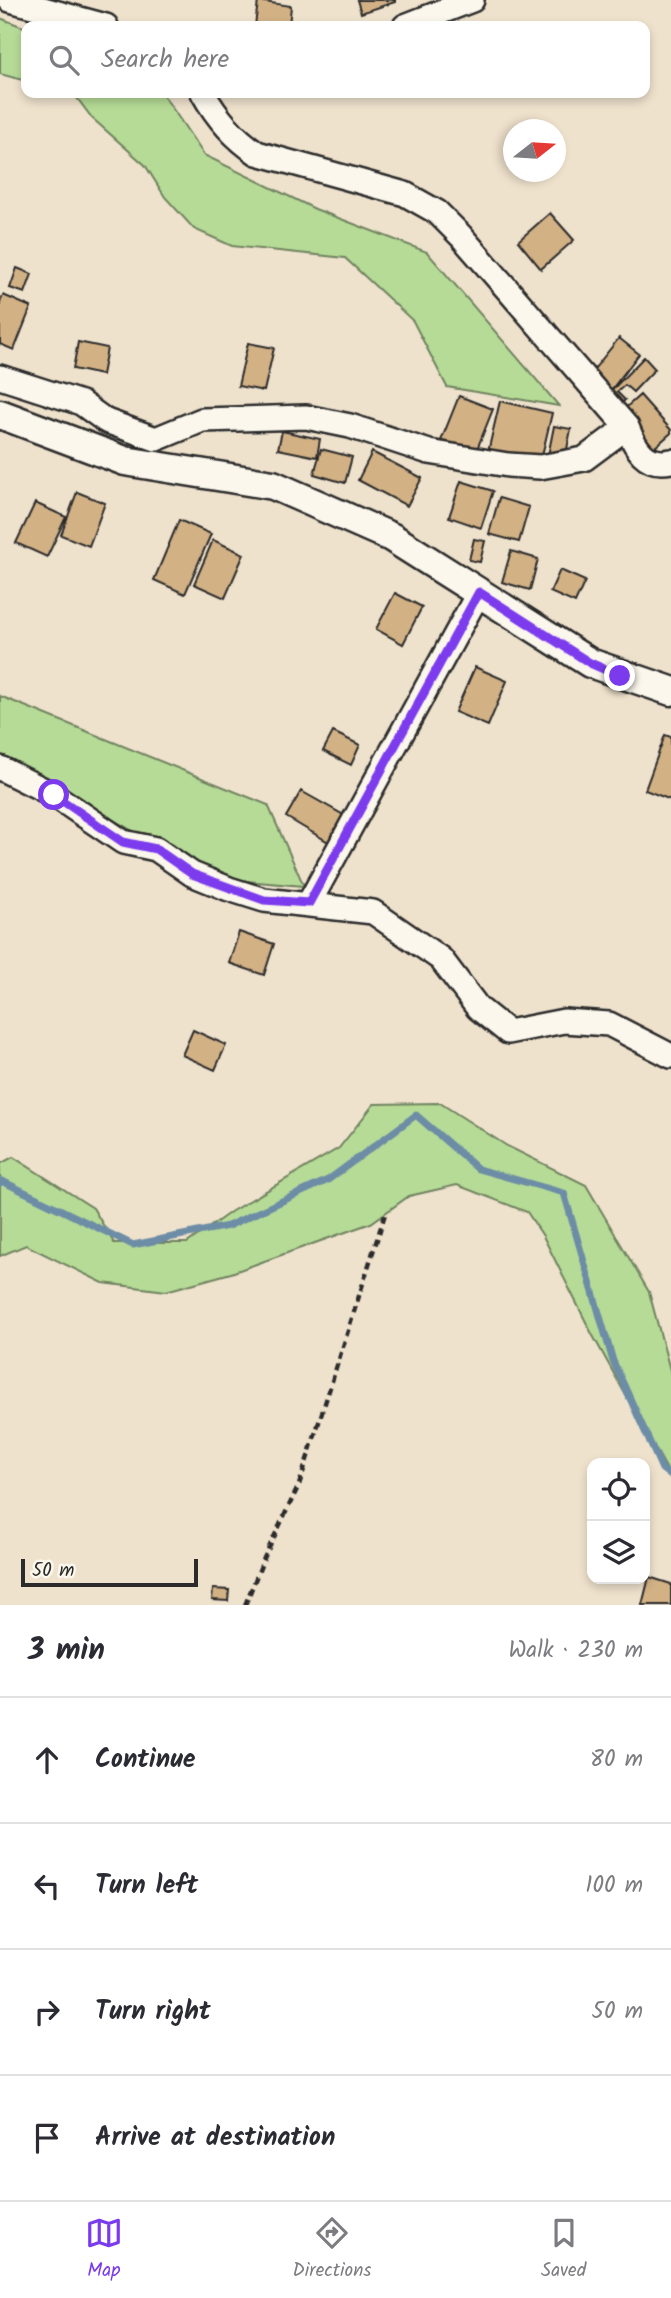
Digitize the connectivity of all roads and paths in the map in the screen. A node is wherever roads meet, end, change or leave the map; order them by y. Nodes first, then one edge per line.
1 (10, 0) edge
2 (472, 0) edge
3 (88, 21) edge
4 (418, 21) edge
5 (206, 98) edge
6 (0, 377) edge
7 (0, 414) edge
8 (627, 426) junction
9 (671, 461) edge
10 (479, 592) junction
11 (671, 691) edge
12 (0, 768) edge
13 (309, 903) junction
14 (671, 1056) edge
15 (386, 1211) dead end
16 (246, 1605) edge

1 - 3 street
2 - 4 street
5 - 8 street
6 - 8 street
7 - 10 street
8 - 9 street
10 - 11 street
10 - 13 street
12 - 13 street
13 - 14 street
15 - 16 path

